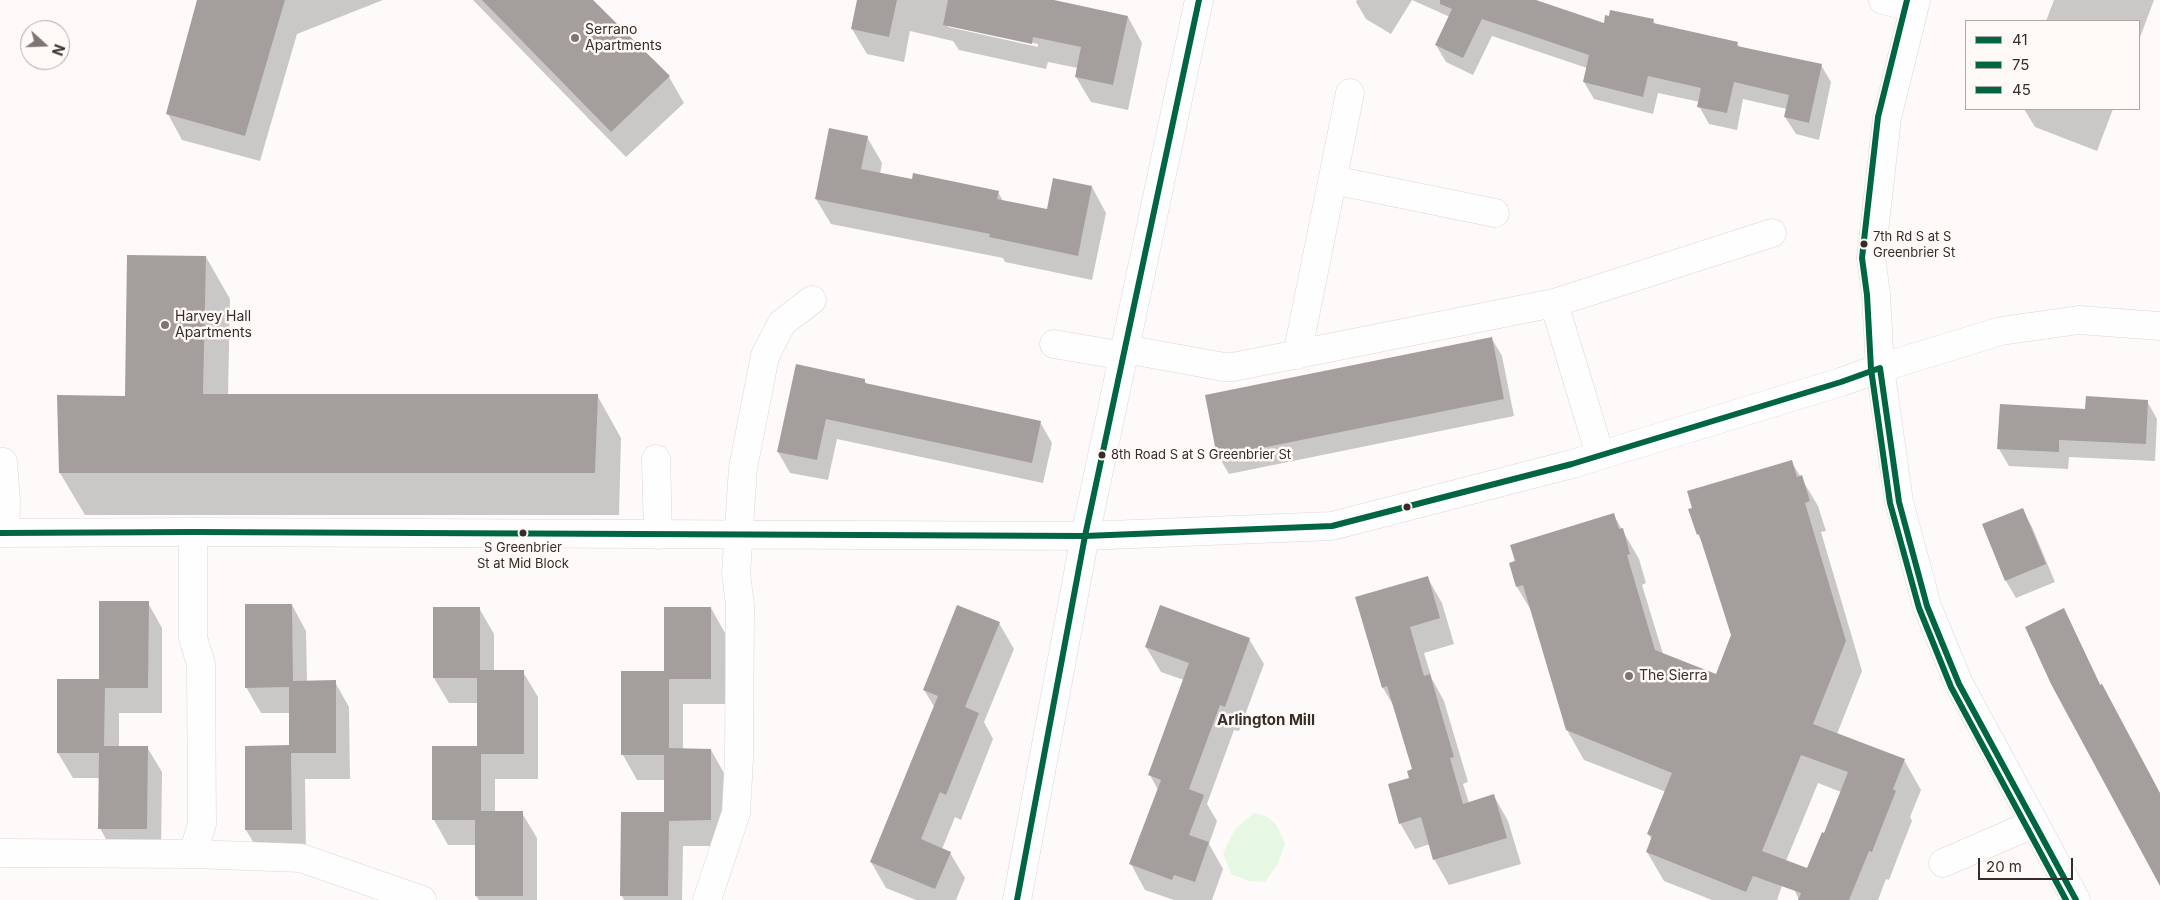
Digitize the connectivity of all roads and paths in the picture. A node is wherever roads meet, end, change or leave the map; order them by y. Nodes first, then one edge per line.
1 (1199, 0) edge
2 (1883, 0) edge
3 (1915, 4) edge
4 (1350, 93) dead end
5 (1333, 180) junction
6 (1496, 213) dead end
7 (1772, 233) dead end
8 (812, 300) dead end
9 (1554, 303) junction
10 (2160, 326) edge
11 (1054, 344) dead end
12 (1124, 353) junction
13 (1297, 354) junction
14 (1880, 368) junction
15 (1600, 455) junction
16 (656, 459) dead end
17 (3, 462) dead end
18 (193, 532) junction
19 (3, 533) edge
20 (739, 534) junction
21 (658, 535) junction
22 (1085, 536) junction
23 (2033, 824) junction
24 (0, 853) edge
25 (193, 854) junction
26 (1943, 864) dead end
27 (422, 900) edge
28 (707, 900) edge
29 (1017, 900) edge
30 (2076, 900) edge

1 - 12 street
2 - 3 street
3 - 14 street
4 - 5 street
5 - 6 street
5 - 13 street
7 - 9 street
8 - 20 street
9 - 13 street
9 - 15 street
10 - 14 street
11 - 12 street
12 - 13 street
12 - 22 street
14 - 15 street
14 - 23 street
15 - 22 street
16 - 21 street
17 - 19 street
18 - 19 street
18 - 21 street
18 - 25 street
20 - 21 street
20 - 22 street
20 - 28 street
22 - 29 street
23 - 26 street
23 - 30 street
24 - 25 street
25 - 27 street

